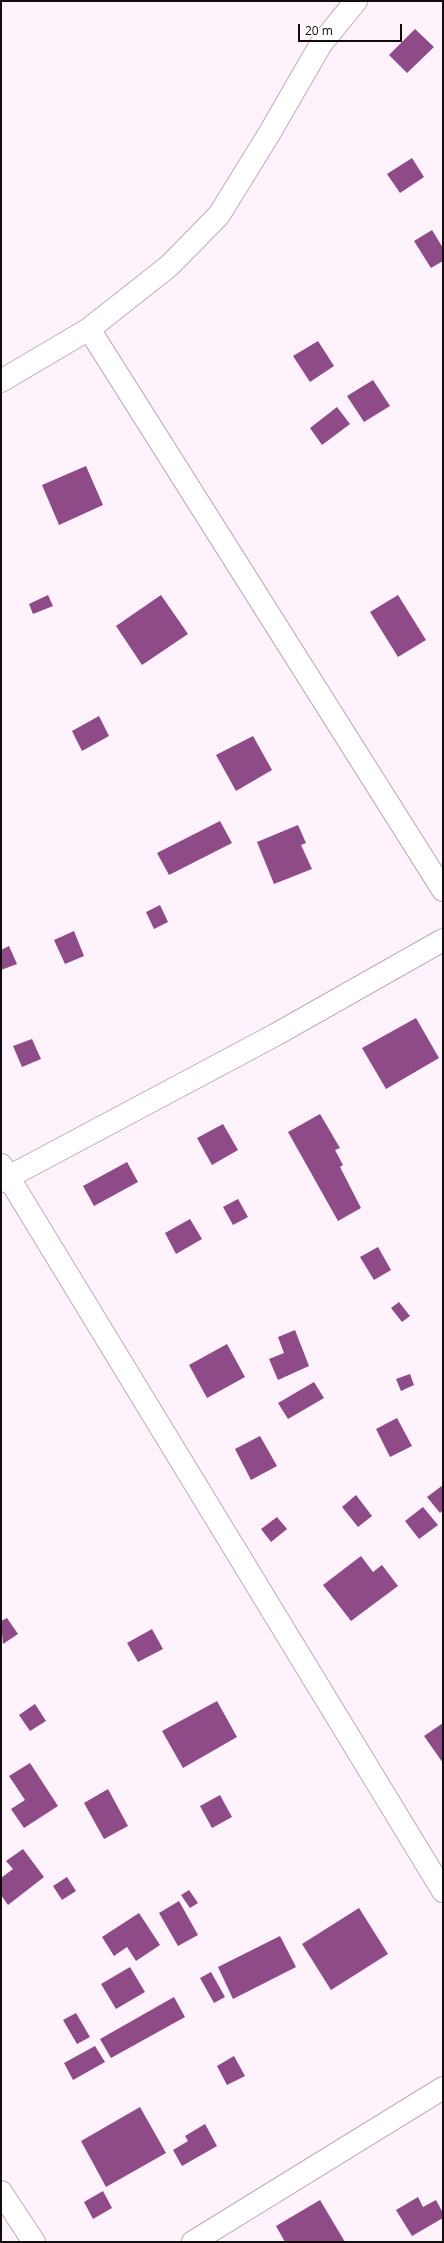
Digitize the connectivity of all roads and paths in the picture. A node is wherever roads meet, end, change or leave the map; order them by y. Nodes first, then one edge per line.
1 (356, 1) edge
2 (89, 329) junction
3 (1, 381) edge
4 (443, 890) edge
5 (443, 940) edge
6 (4, 1174) edge
7 (443, 1891) edge
8 (443, 2088) edge
9 (1, 2192) edge
10 (34, 2242) edge
11 (193, 2242) edge

1 - 2 street
2 - 3 street
2 - 4 street
5 - 6 street
6 - 7 street
8 - 11 street
9 - 10 street

